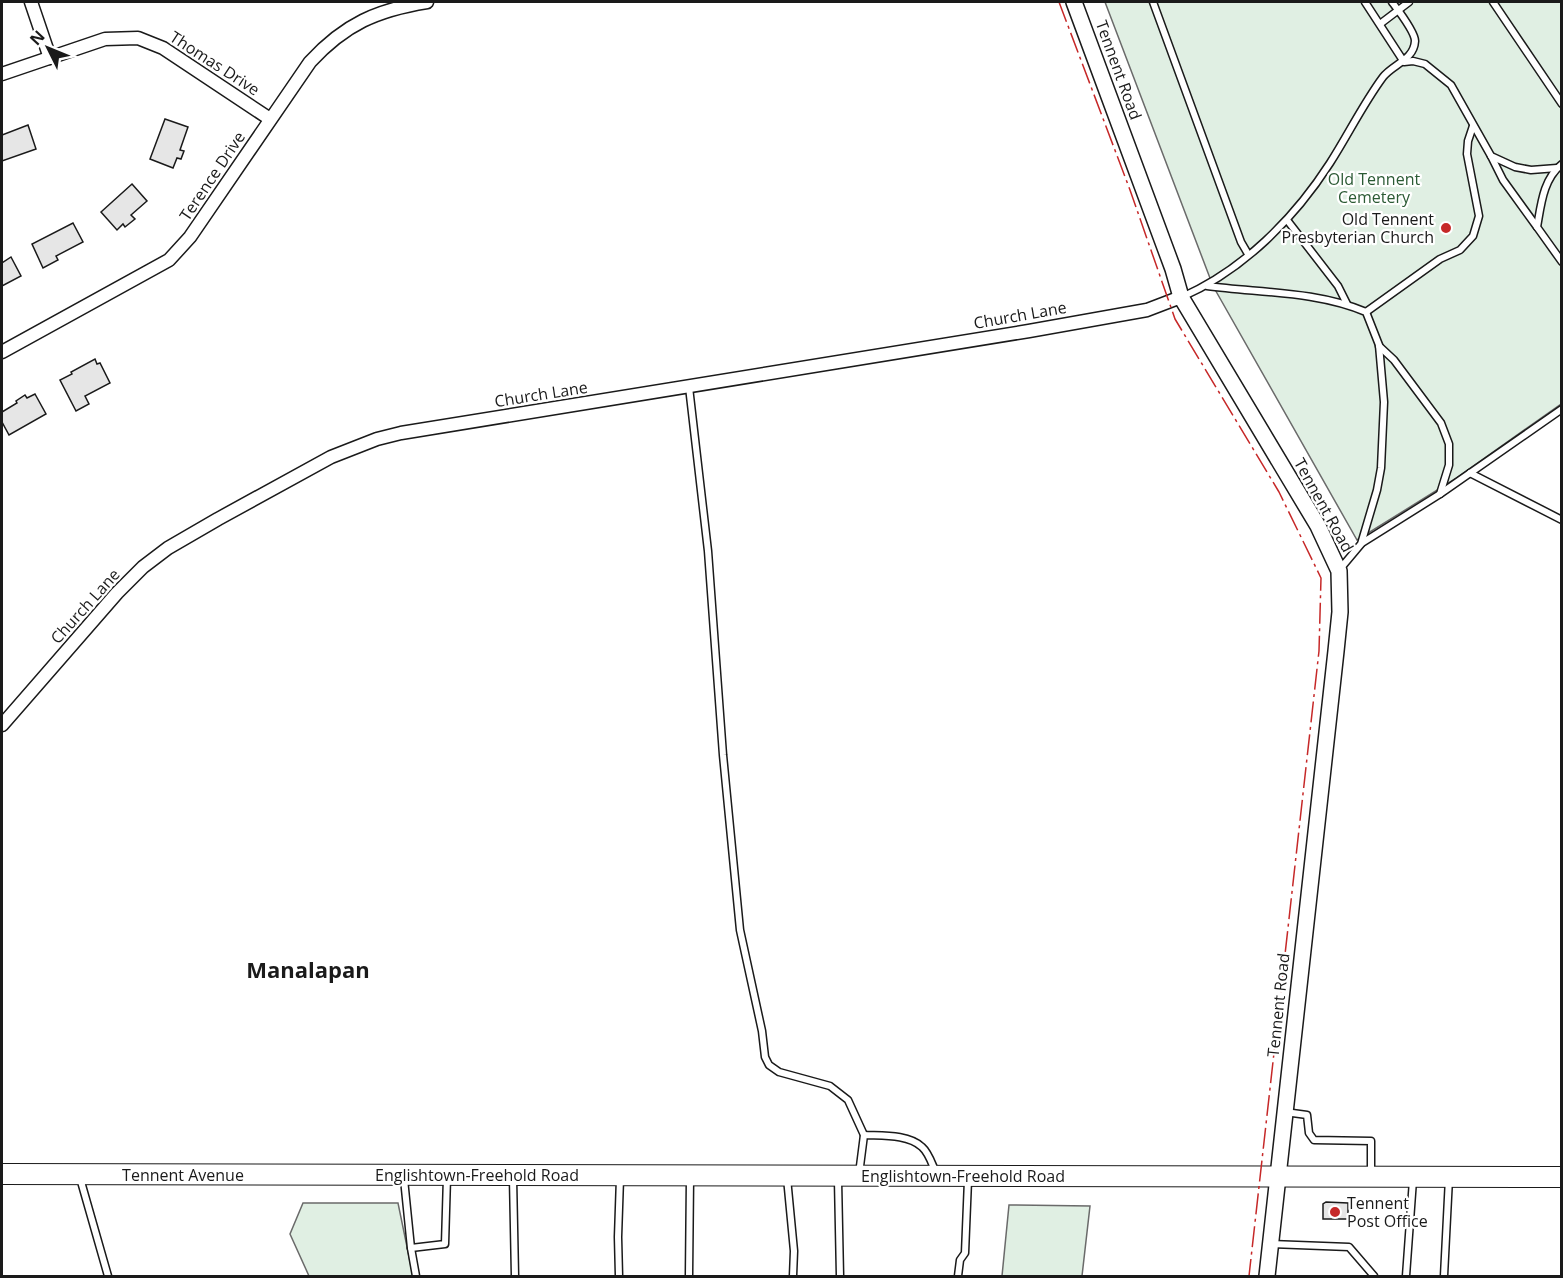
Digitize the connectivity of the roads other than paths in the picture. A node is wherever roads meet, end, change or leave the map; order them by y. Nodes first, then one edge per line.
1 (31, 2) edge
2 (427, 2) edge
3 (1074, 2) edge
4 (1153, 2) edge
5 (1365, 2) edge
6 (1392, 2) edge
7 (1409, 2) edge
8 (1493, 2) edge
9 (1398, 10) junction
10 (1380, 24) junction
11 (50, 58) junction
12 (1404, 62) junction
13 (2, 74) edge
14 (1562, 104) edge
15 (270, 119) junction
16 (1473, 126) junction
17 (1491, 156) junction
18 (1559, 166) edge
19 (1287, 220) junction
20 (1537, 227) junction
21 (1248, 254) junction
22 (1562, 262) edge
23 (1208, 286) junction
24 (1181, 297) junction
25 (1347, 304) junction
26 (1366, 312) junction
27 (1379, 345) junction
28 (2, 352) edge
29 (689, 386) junction
30 (1562, 409) edge
31 (1470, 473) junction
32 (1440, 494) junction
33 (1562, 520) edge
34 (1361, 544) junction
35 (1339, 571) junction
36 (2, 725) edge
37 (1284, 1112) junction
38 (864, 1135) junction
39 (2, 1174) edge
40 (79, 1174) junction
41 (365, 1175) joint
42 (447, 1175) junction
43 (513, 1175) junction
44 (1371, 1175) junction
45 (403, 1176) junction
46 (620, 1176) junction
47 (690, 1176) junction
48 (787, 1176) junction
49 (838, 1176) junction
50 (858, 1176) junction
51 (937, 1176) junction
52 (968, 1176) junction
53 (1278, 1176) junction
54 (1414, 1176) junction
55 (1449, 1176) junction
56 (1562, 1177) edge
57 (1270, 1244) junction
58 (411, 1248) junction
59 (108, 1276) edge
60 (416, 1276) edge
61 (514, 1276) edge
62 (619, 1276) edge
63 (689, 1276) edge
64 (793, 1276) edge
65 (840, 1276) edge
66 (958, 1276) edge
67 (1267, 1276) edge
68 (1374, 1276) edge
69 (1406, 1276) edge
70 (1444, 1276) edge

1 - 11 street
2 - 15 street, Terence Drive
3 - 24 street, Tennent Road
4 - 21 lane
5 - 10 lane
6 - 9 lane
7 - 9 lane
8 - 14 lane
9 - 10 lane
9 - 12 lane
10 - 12 lane
11 - 13 street, Thomas Drive
11 - 15 street, Thomas Drive
12 - 16 lane
12 - 19 lane
15 - 28 street, Terence Drive
16 - 17 lane
16 - 26 lane
17 - 18 lane
17 - 20 lane
18 - 20 lane
19 - 21 lane
19 - 25 lane
20 - 22 lane
21 - 23 lane
23 - 24 lane
23 - 25 lane
24 - 29 street, Church Lane
24 - 35 street, Tennent Road
25 - 26 lane
26 - 27 lane
27 - 32 lane
27 - 34 lane
29 - 36 street, Church Lane
29 - 38 lane
30 - 31 lane
31 - 32 lane
31 - 33 lane
32 - 34 lane
34 - 35 lane
35 - 37 street, Tennent Road
37 - 44 lane
37 - 53 street, Tennent Road
38 - 50 lane
38 - 51 lane
39 - 40 main road, Tennent Avenue
40 - 41 main road, Tennent Avenue
40 - 59 lane
41 - 45 main road, Englishtown-Freehold Road
42 - 43 main road, Englishtown-Freehold Road
42 - 45 main road, Englishtown-Freehold Road
42 - 58 lane
43 - 46 main road, Englishtown-Freehold Road
43 - 61 lane
44 - 53 main road, Englishtown-Freehold Road
44 - 54 main road, Englishtown-Freehold Road
45 - 58 lane
46 - 47 main road, Englishtown-Freehold Road
46 - 62 lane
47 - 48 main road, Englishtown-Freehold Road
47 - 63 lane
48 - 49 main road, Englishtown-Freehold Road
48 - 64 lane
49 - 50 main road, Englishtown-Freehold Road
49 - 65 lane
50 - 51 main road, Englishtown-Freehold Road
51 - 52 main road, Englishtown-Freehold Road
52 - 53 main road, Englishtown-Freehold Road
52 - 66 lane
53 - 57 street, Tennent Road
54 - 55 main road, Englishtown-Freehold Road
54 - 69 lane
55 - 56 main road, Englishtown-Freehold Road
55 - 70 lane
57 - 67 street, Tennent Road
57 - 68 lane
58 - 60 lane

